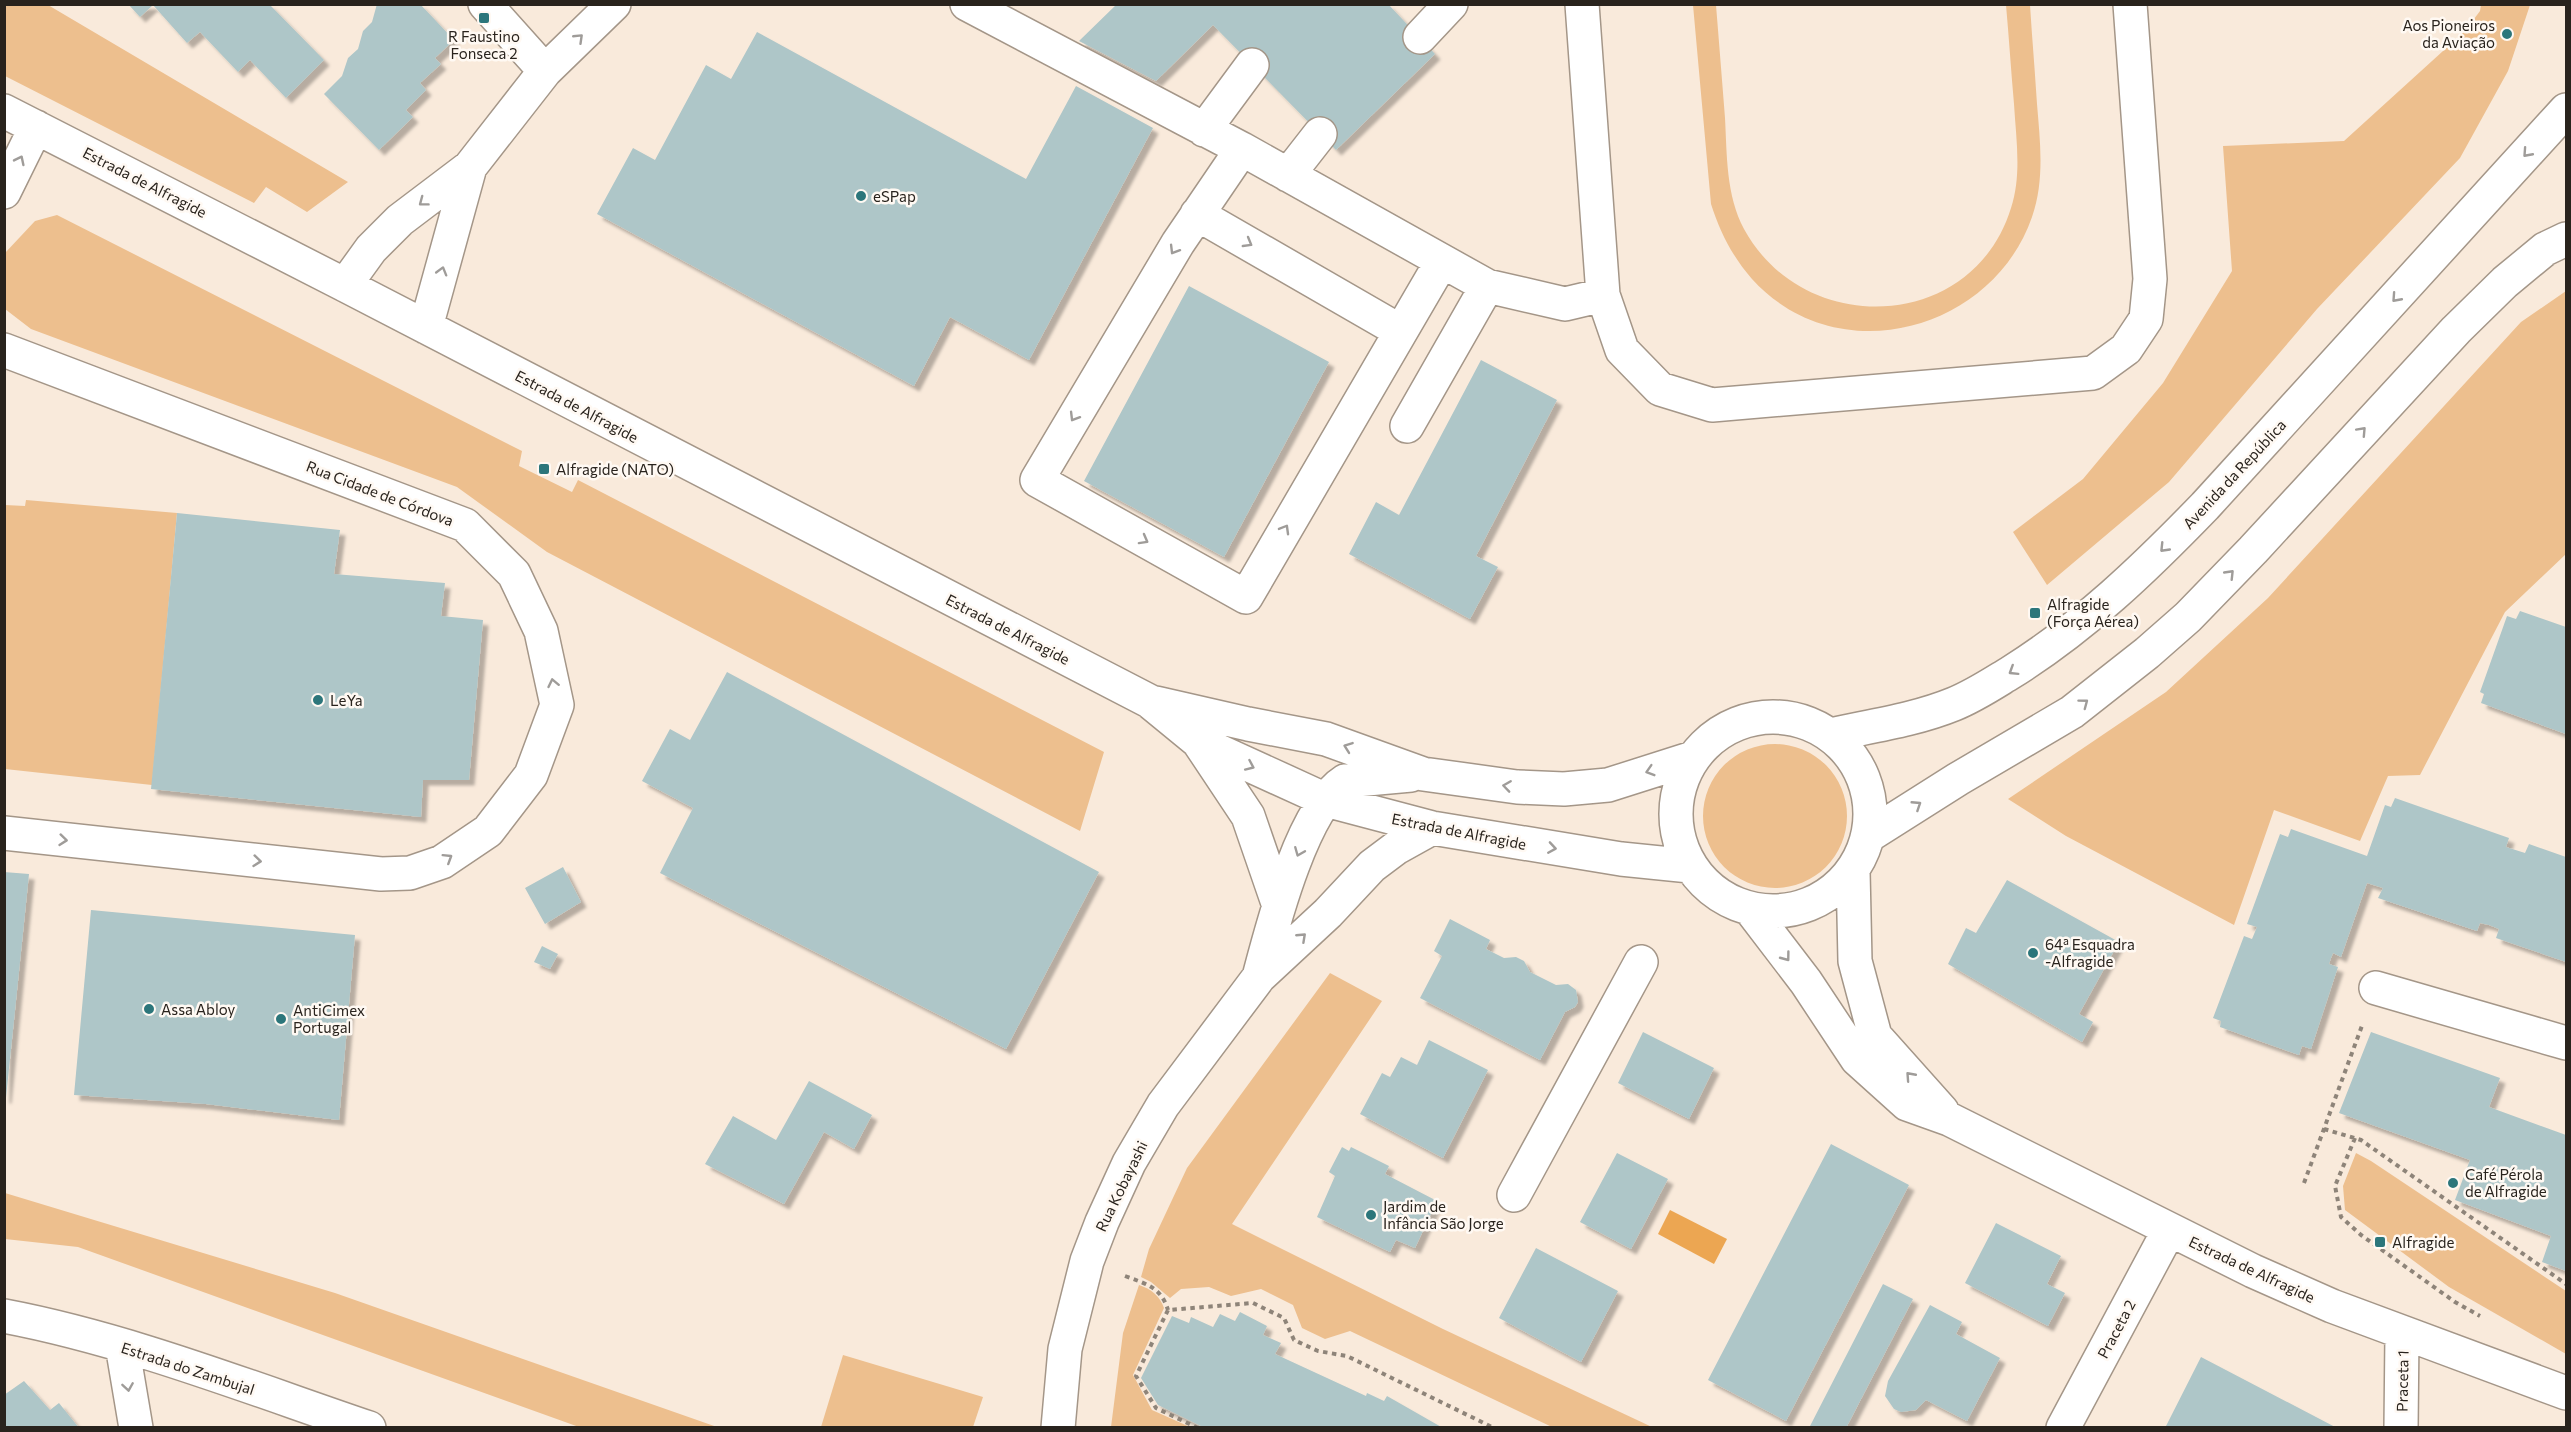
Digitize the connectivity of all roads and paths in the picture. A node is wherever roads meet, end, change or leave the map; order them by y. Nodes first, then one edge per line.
1 (485, 4) edge
2 (614, 4) edge
3 (967, 4) edge
4 (1451, 4) edge
5 (1582, 4) edge
6 (2130, 4) edge
7 (1420, 37) dead end
8 (1252, 65) dead end
9 (545, 71) junction
10 (2566, 110) edge
11 (4, 111) edge
12 (36, 127) junction
13 (1204, 129) junction
14 (1320, 134) dead end
15 (1242, 149) junction
16 (470, 167) junction
17 (1288, 175) junction
18 (4, 192) edge
19 (1197, 214) junction
20 (2566, 239) edge
21 (1442, 261) junction
22 (345, 285) junction
23 (1487, 286) junction
24 (1604, 295) junction
25 (426, 327) junction
26 (1401, 331) junction
27 (4, 350) edge
28 (1407, 426) dead end
29 (1149, 701) junction
30 (1830, 735) junction
31 (1199, 742) junction
32 (1693, 758) junction
33 (1423, 774) junction
34 (1326, 800) junction
35 (1432, 828) junction
36 (4, 833) edge
37 (1868, 836) junction
38 (1690, 866) junction
39 (1853, 871) junction
40 (1278, 903) junction
41 (1751, 910) junction
42 (1641, 962) dead end
43 (1259, 976) junction
44 (2376, 988) dead end
45 (2361, 1029) dead end
46 (2566, 1043) edge
47 (1949, 1119) junction
48 (2324, 1129) junction
49 (2355, 1138) junction
50 (2304, 1183) dead end
51 (1514, 1195) dead end
52 (2169, 1230) junction
53 (1087, 1261) junction
54 (2566, 1284) edge
55 (1168, 1310) junction
56 (4, 1316) edge
57 (2486, 1319) dead end
58 (2402, 1334) junction
59 (122, 1346) junction
60 (2566, 1393) edge
61 (136, 1428) edge
62 (369, 1428) edge
63 (1058, 1428) edge
64 (1198, 1428) edge
65 (1494, 1428) edge
66 (2063, 1428) edge
67 (2401, 1428) edge

1 - 9 street
9 -> 2 street
3 - 13 street
4 - 7 street
5 - 24 street
6 - 24 street
8 - 13 street
9 - 16 street
10 -> 30 street, Avenida da República
11 - 12 street, Estrada de Alfragide
18 -> 12 street
12 - 22 street, Estrada de Alfragide
13 - 15 street
14 - 17 street
15 - 17 street
15 - 19 street
16 -> 22 street
25 -> 16 street
17 - 21 street
19 -> 26 street
19 -> 26 street
37 -> 20 street
21 - 23 street
21 - 26 street
22 - 25 street, Estrada de Alfragide
23 - 24 street
23 - 28 street
25 - 29 street, Estrada de Alfragide
36 -> 27 street, Rua Cidade de Córdova
29 - 31 street, Estrada de Alfragide
33 -> 29 street, Estrada de Alfragide
30 - 32 street
30 - 37 street
31 -> 34 street, Estrada de Alfragide
31 - 40 street
32 -> 33 street, Estrada de Alfragide
32 - 38 street
33 - 34 street, Rua Kobayashi
34 - 35 street, Estrada de Alfragide
34 -> 40 street, Rua Kobayashi
35 -> 38 street, Estrada de Alfragide
43 -> 35 street, Rua Kobayashi
37 - 39 street
38 - 41 street
39 - 41 street
47 -> 39 street, Estrada de Alfragide
40 - 43 street, Rua Kobayashi
41 -> 47 street, Estrada de Alfragide
42 - 51 street
43 - 53 street, Rua Kobayashi
44 - 46 street
45 - 48 path
47 - 52 street, Estrada de Alfragide
48 - 49 path
48 - 50 path
49 - 54 path
49 - 57 path
52 - 58 street, Estrada de Alfragide
52 - 66 street, Praceta 2
53 - 55 path
53 - 63 street, Rua Kobayashi
55 - 64 path
55 - 65 path
56 - 59 street, Estrada do Zambujal
58 - 60 street, Estrada de Alfragide
58 - 67 street, Praceta 1
59 -> 61 street
59 - 62 street, Estrada do Zambujal

